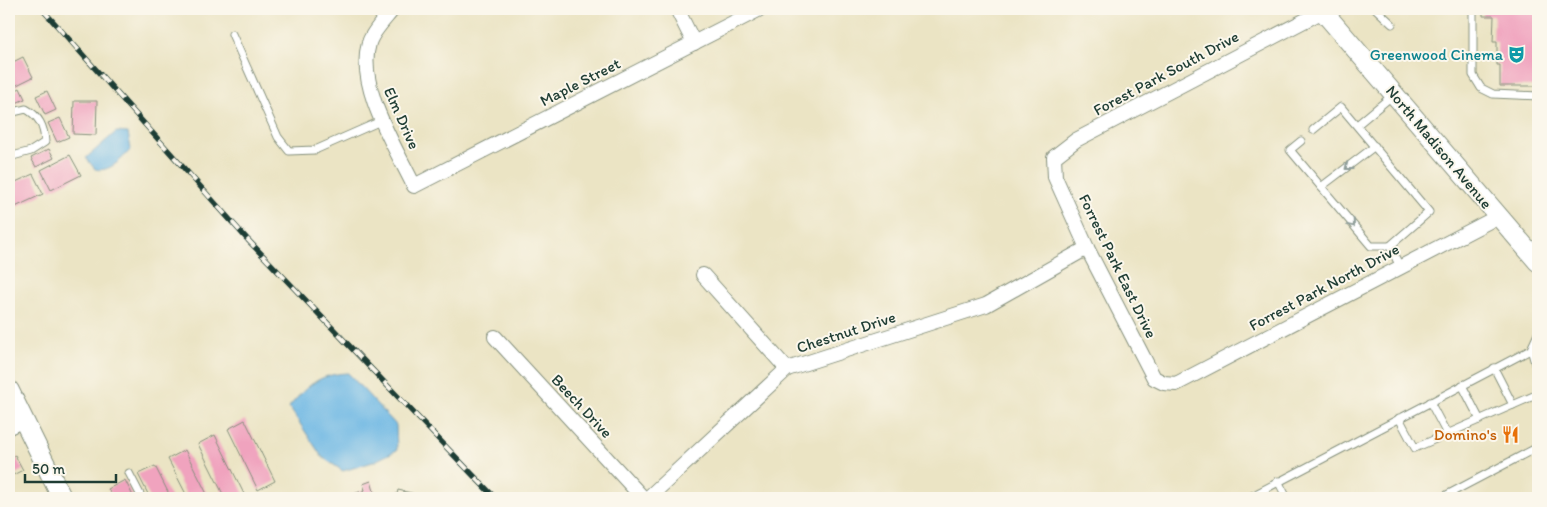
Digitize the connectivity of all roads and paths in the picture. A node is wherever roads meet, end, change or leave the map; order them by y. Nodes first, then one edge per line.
1 (394, 9) edge
2 (677, 9) edge
3 (760, 9) edge
4 (1323, 9) edge
5 (1376, 9) edge
6 (1473, 9) edge
7 (1392, 24) dead end
8 (232, 34) dead end
9 (694, 43) junction
10 (1395, 94) junction
11 (1538, 96) edge
12 (9, 113) edge
13 (383, 120) junction
14 (1357, 126) junction
15 (1313, 130) dead end
16 (1301, 141) dead end
17 (1374, 146) junction
18 (9, 157) edge
19 (1054, 157) joint
20 (414, 186) joint
21 (1321, 187) junction
22 (1498, 216) junction
23 (1390, 246) junction
24 (1087, 248) junction
25 (1538, 262) edge
26 (1400, 267) junction
27 (703, 275) dead end
28 (1538, 334) edge
29 (495, 337) dead end
30 (1535, 347) edge
31 (1494, 368) junction
32 (787, 369) junction
33 (1538, 374) edge
34 (1164, 383) joint
35 (1462, 385) junction
36 (9, 390) edge
37 (1538, 394) edge
38 (1430, 402) junction
39 (1513, 405) junction
40 (1398, 418) junction
41 (1480, 420) junction
42 (16, 423) edge
43 (1447, 434) junction
44 (1538, 448) edge
45 (129, 473) dead end
46 (1278, 481) junction
47 (62, 498) edge
48 (142, 498) edge
49 (643, 498) edge
50 (648, 498) edge
51 (1248, 498) edge
52 (1287, 498) edge
53 (1441, 498) edge

1 - 13 street, Elm Drive
2 - 9 street
3 - 9 street, Maple Street
4 - 10 main road, North Madison Avenue
4 - 19 street, Forest Park South Drive
5 - 7 lane
6 - 11 lane
8 - 13 lane
9 - 20 street, Maple Street
10 - 14 lane
10 - 22 main road, North Madison Avenue
12 - 18 lane
13 - 20 street, Elm Drive
14 - 15 lane
14 - 17 lane
16 - 21 lane
17 -> 21 lane
17 - 23 lane
19 - 24 street, Forrest Park East Drive
21 -> 23 lane
22 - 25 main road, North Madison Avenue
22 - 26 street, Forrest Park North Drive
23 - 26 lane
24 - 32 street, Chestnut Drive
24 - 34 street, Forrest Park East Drive
26 - 34 street, Forrest Park North Drive
27 - 32 street
28 - 30 lane
29 - 49 street, Beech Drive
30 - 31 lane
30 - 33 lane
31 - 35 lane
31 - 39 lane
32 - 50 street, Chestnut Drive
35 - 38 lane
35 - 41 lane
36 - 42 main road
37 - 39 lane
38 - 40 lane
38 - 43 lane
39 - 41 lane
40 - 43 lane
40 - 46 lane
41 - 43 lane
42 - 47 main road
44 - 53 lane
45 - 48 lane
46 - 51 lane
46 - 52 lane

